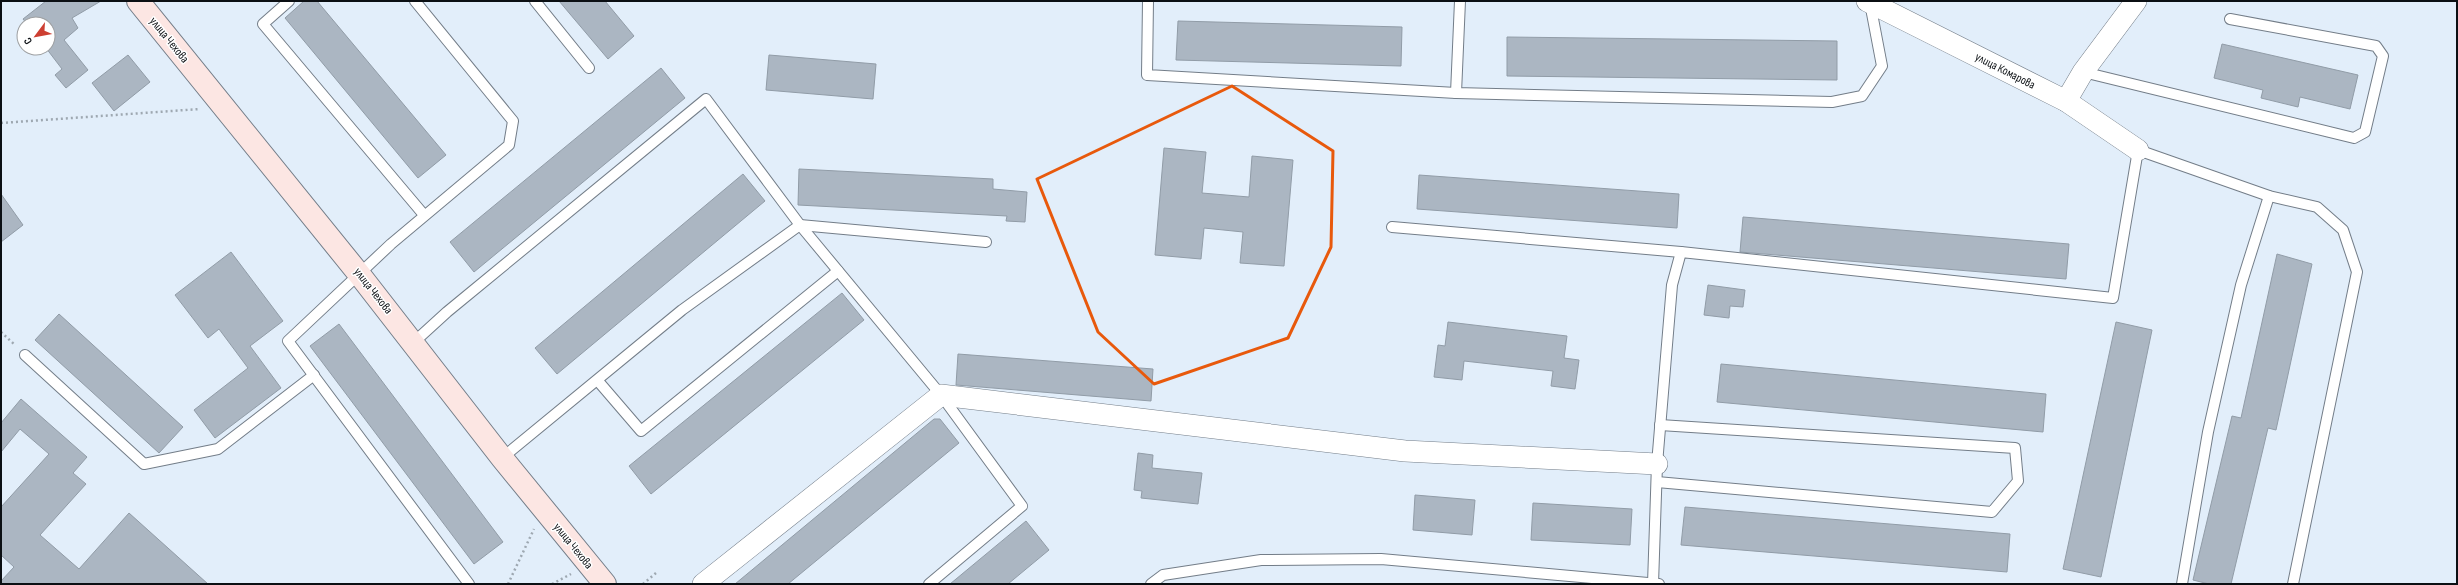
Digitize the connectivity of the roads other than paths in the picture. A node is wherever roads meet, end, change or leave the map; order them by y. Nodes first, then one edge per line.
1 (138, 1) edge
2 (289, 1) edge
3 (414, 1) edge
4 (535, 1) edge
5 (1148, 1) edge
6 (1460, 1) edge
7 (2136, 1) edge
8 (1869, 2) edge
9 (2230, 18) dead end
10 (589, 68) dead end
11 (2083, 72) junction
12 (1456, 93) junction
13 (2066, 101) junction
14 (2138, 150) junction
15 (2269, 196) junction
16 (424, 215) junction
17 (800, 225) junction
18 (1392, 227) dead end
19 (986, 242) dead end
20 (1681, 252) junction
21 (838, 271) junction
22 (359, 274) junction
23 (413, 343) junction
24 (25, 355) road end
25 (314, 375) junction
26 (598, 381) junction
27 (941, 395) junction
28 (1660, 425) junction
29 (502, 458) junction
30 (1657, 473) junction
31 (469, 584) edge
32 (605, 584) edge
33 (703, 584) edge
34 (929, 584) edge
35 (1151, 584) edge
36 (1653, 584) edge
37 (1659, 584) edge
38 (2182, 584) edge
39 (2293, 584) edge

1 - 22 main road, улица Чехова
2 - 16 lane
3 - 16 lane
4 - 10 lane
5 - 12 lane
6 - 12 lane
7 - 11 street
8 - 12 lane
8 - 13 street, улица Комарова
9 - 11 lane
11 - 13 street
13 - 14 street, улица Комарова
14 - 15 lane
14 - 20 lane
15 - 38 lane
15 - 39 lane
16 - 22 lane
17 - 19 lane
17 - 21 lane
17 - 23 lane
17 - 26 lane
18 - 20 lane
20 - 28 lane
21 - 26 lane
21 - 27 lane
22 - 23 main road, улица Чехова
22 - 25 lane
23 - 29 main road, улица Чехова
24 - 25 lane
25 - 31 lane
26 - 29 lane
27 - 30 street
27 - 33 street
27 - 34 lane
28 - 30 lane
28 - 30 lane
29 - 32 main road, улица Чехова
30 - 36 lane
35 - 36 lane
36 - 37 lane

